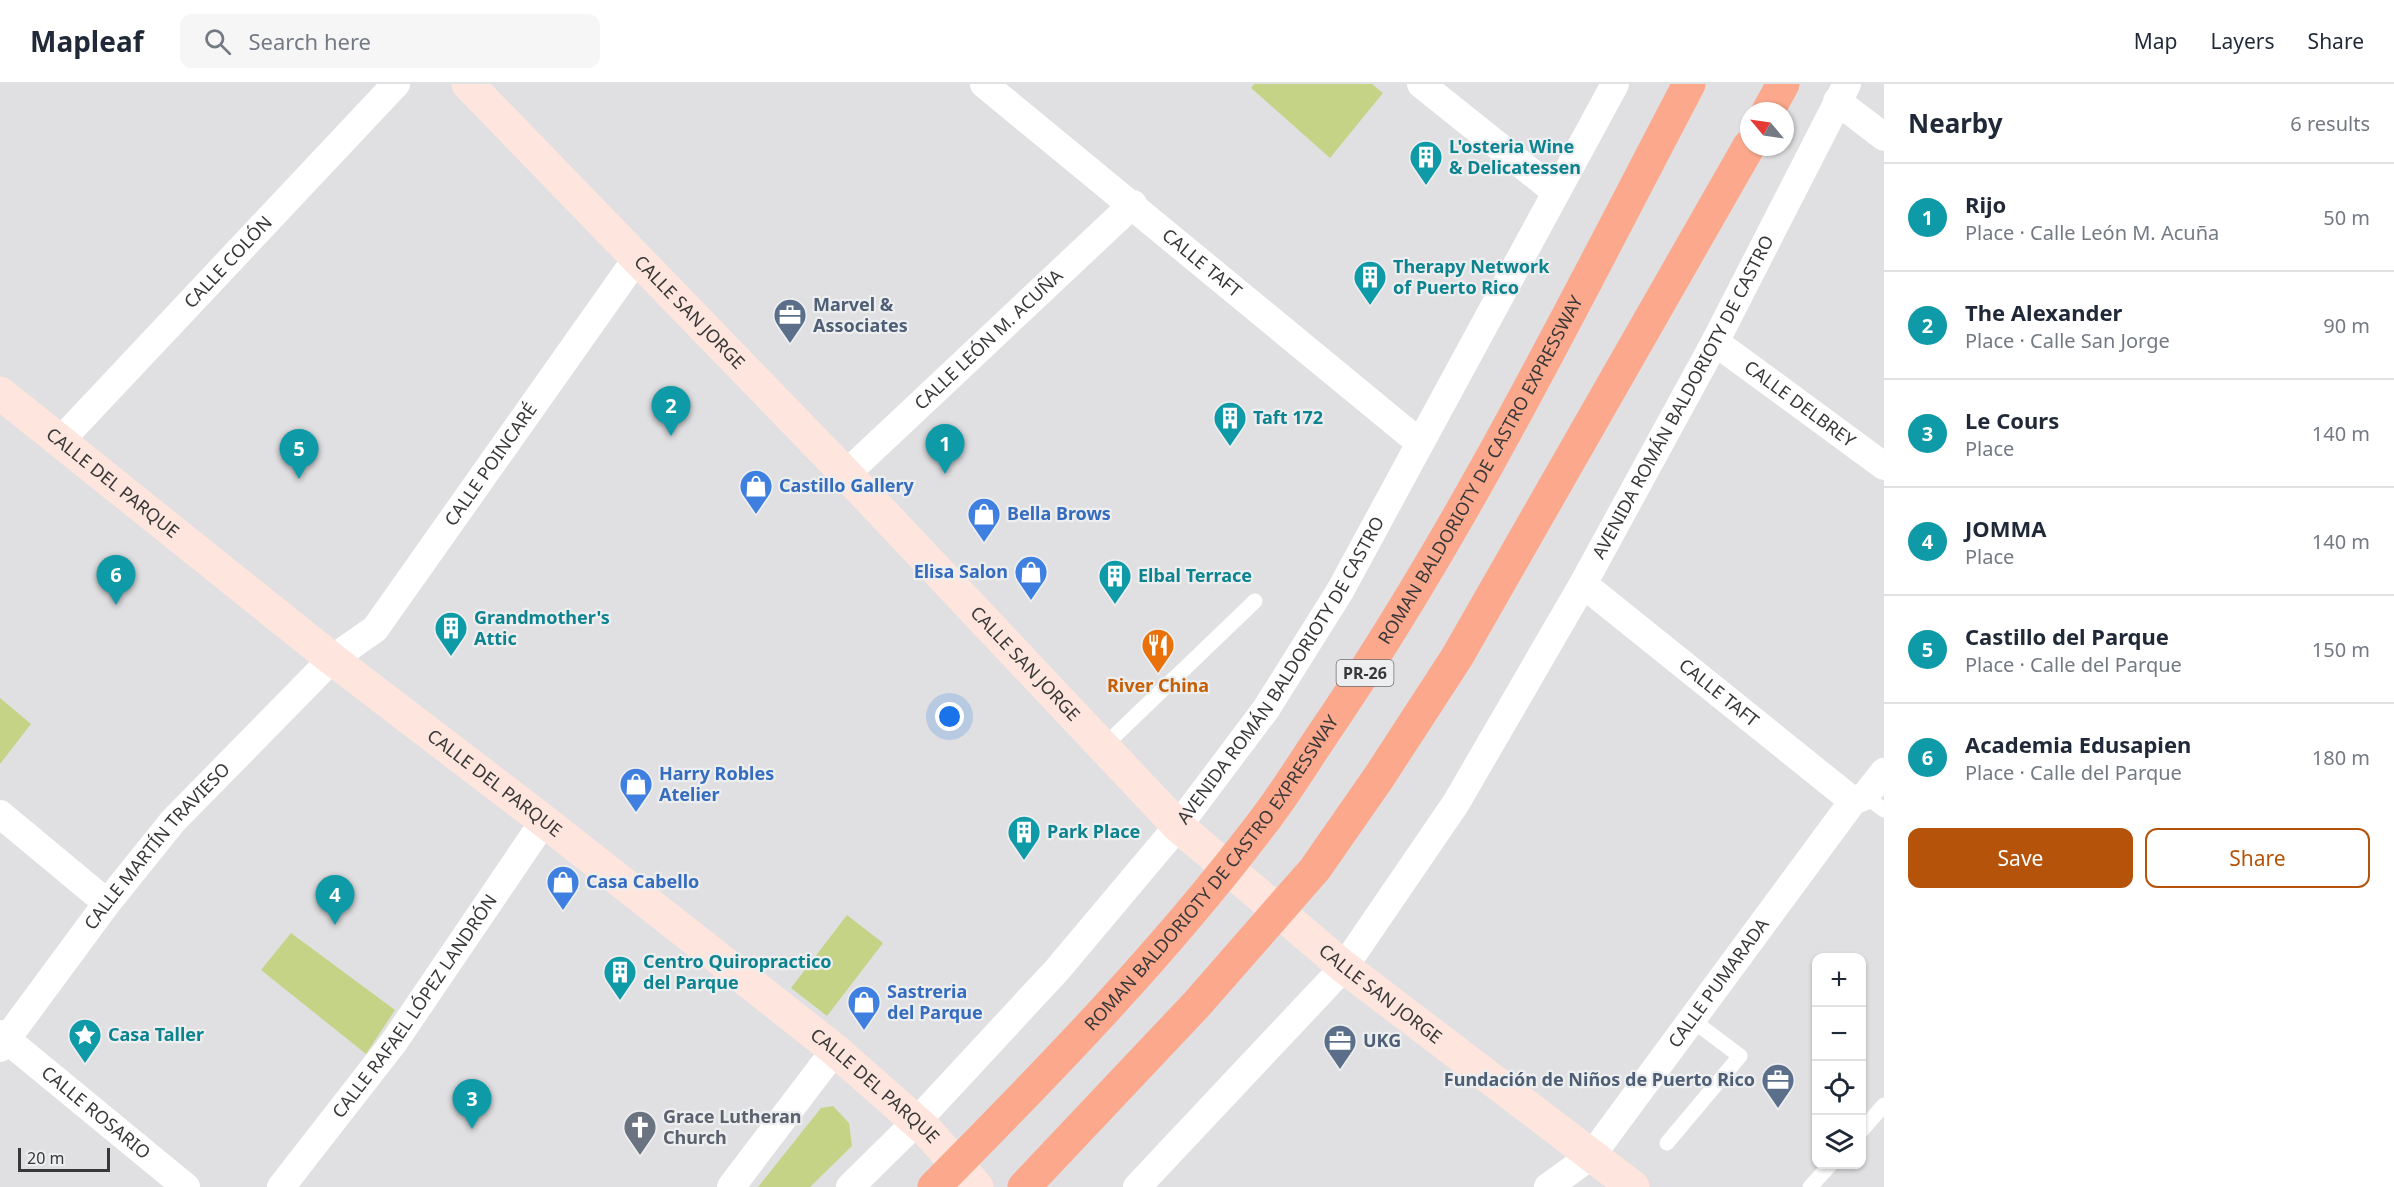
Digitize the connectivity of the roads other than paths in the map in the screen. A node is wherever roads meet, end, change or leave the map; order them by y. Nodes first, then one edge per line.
1 (396, 84) edge
2 (468, 84) edge
3 (984, 84) edge
4 (1421, 84) edge
5 (1616, 84) edge
6 (1689, 84) edge
7 (1783, 84) edge
8 (1842, 93) edge
9 (1773, 102) edge
10 (1884, 137) edge
11 (1743, 156) edge
12 (1556, 192) junction
13 (1133, 204) junction
14 (637, 258) junction
15 (1715, 342) junction
16 (0, 393) edge
17 (61, 440) junction
18 (1420, 443) junction
19 (1884, 466) edge
20 (846, 474) junction
21 (1583, 584) junction
22 (1255, 601) dead end
23 (332, 659) junction
24 (1103, 747) junction
25 (1884, 772) edge
26 (1867, 802) edge
27 (0, 814) edge
28 (544, 821) junction
29 (1178, 826) junction
30 (107, 903) junction
31 (1344, 967) junction
32 (1692, 1020) junction
33 (2, 1040) edge
34 (835, 1050) junction
35 (1884, 1106) edge
36 (916, 1122) junction
37 (1866, 1126) edge
38 (1667, 1143) dead end
39 (1592, 1155) junction
40 (1826, 1169) edge
41 (186, 1187) edge
42 (281, 1187) edge
43 (731, 1187) edge
44 (850, 1187) edge
45 (934, 1187) edge
46 (977, 1187) edge
47 (1024, 1187) edge
48 (1137, 1187) edge
49 (1548, 1187) edge
50 (1633, 1187) edge
51 (1810, 1187) edge

1 - 17 street, CALLE COLÓN
2 - 14 street, CALLE SAN JORGE
3 - 13 street, CALLE TAFT
4 - 12 street
5 - 12 street, AVENIDA ROMÁN BALDORIOTY DE CASTRO
6 - 45 highway, ROMAN BALDORIOTY DE CASTRO EXPRESSWAY / PR-26
7 - 9 highway
8 - 10 street
8 - 15 street, AVENIDA ROMÁN BALDORIOTY DE CASTRO
11 - 47 highway
12 - 18 street, AVENIDA ROMÁN BALDORIOTY DE CASTRO
13 - 18 street, CALLE TAFT
13 - 20 street, CALLE LEÓN M. ACUÑA
14 - 20 street, CALLE SAN JORGE
14 - 23 street, CALLE POINCARÉ
15 - 19 street, CALLE DELBREY
15 - 21 street, AVENIDA ROMÁN BALDORIOTY DE CASTRO
16 - 17 street, CALLE DEL PARQUE
17 - 23 street, CALLE DEL PARQUE
18 - 29 street, AVENIDA ROMÁN BALDORIOTY DE CASTRO
20 - 24 street, CALLE SAN JORGE
21 - 26 street, CALLE TAFT
21 - 31 street, AVENIDA ROMÁN BALDORIOTY DE CASTRO
22 - 24 lane
23 - 28 street, CALLE DEL PARQUE
23 - 30 street, CALLE MARTÍN TRAVIESO
24 - 29 street, CALLE SAN JORGE
25 - 26 street, CALLE PUMARADA
26 - 32 street, CALLE PUMARADA
27 - 30 street
28 - 34 street, CALLE DEL PARQUE
28 - 42 street, CALLE RAFAEL LÓPEZ LANDRÓN
29 - 31 street, CALLE SAN JORGE
29 - 36 street, AVENIDA ROMÁN BALDORIOTY DE CASTRO
30 - 33 street, CALLE MARTÍN TRAVIESO
31 - 39 street, CALLE SAN JORGE
31 - 48 street, AVENIDA ROMÁN BALDORIOTY DE CASTRO
32 - 38 lane
32 - 39 street, CALLE PUMARADA
33 - 41 street, CALLE ROSARIO
34 - 36 street, CALLE DEL PARQUE
34 - 43 street
35 - 37 lane
36 - 44 street, AVENIDA ROMÁN BALDORIOTY DE CASTRO
36 - 46 street, CALLE DEL PARQUE
39 - 49 street, CALLE PUMARADA
39 - 50 street, CALLE SAN JORGE
40 - 51 lane

